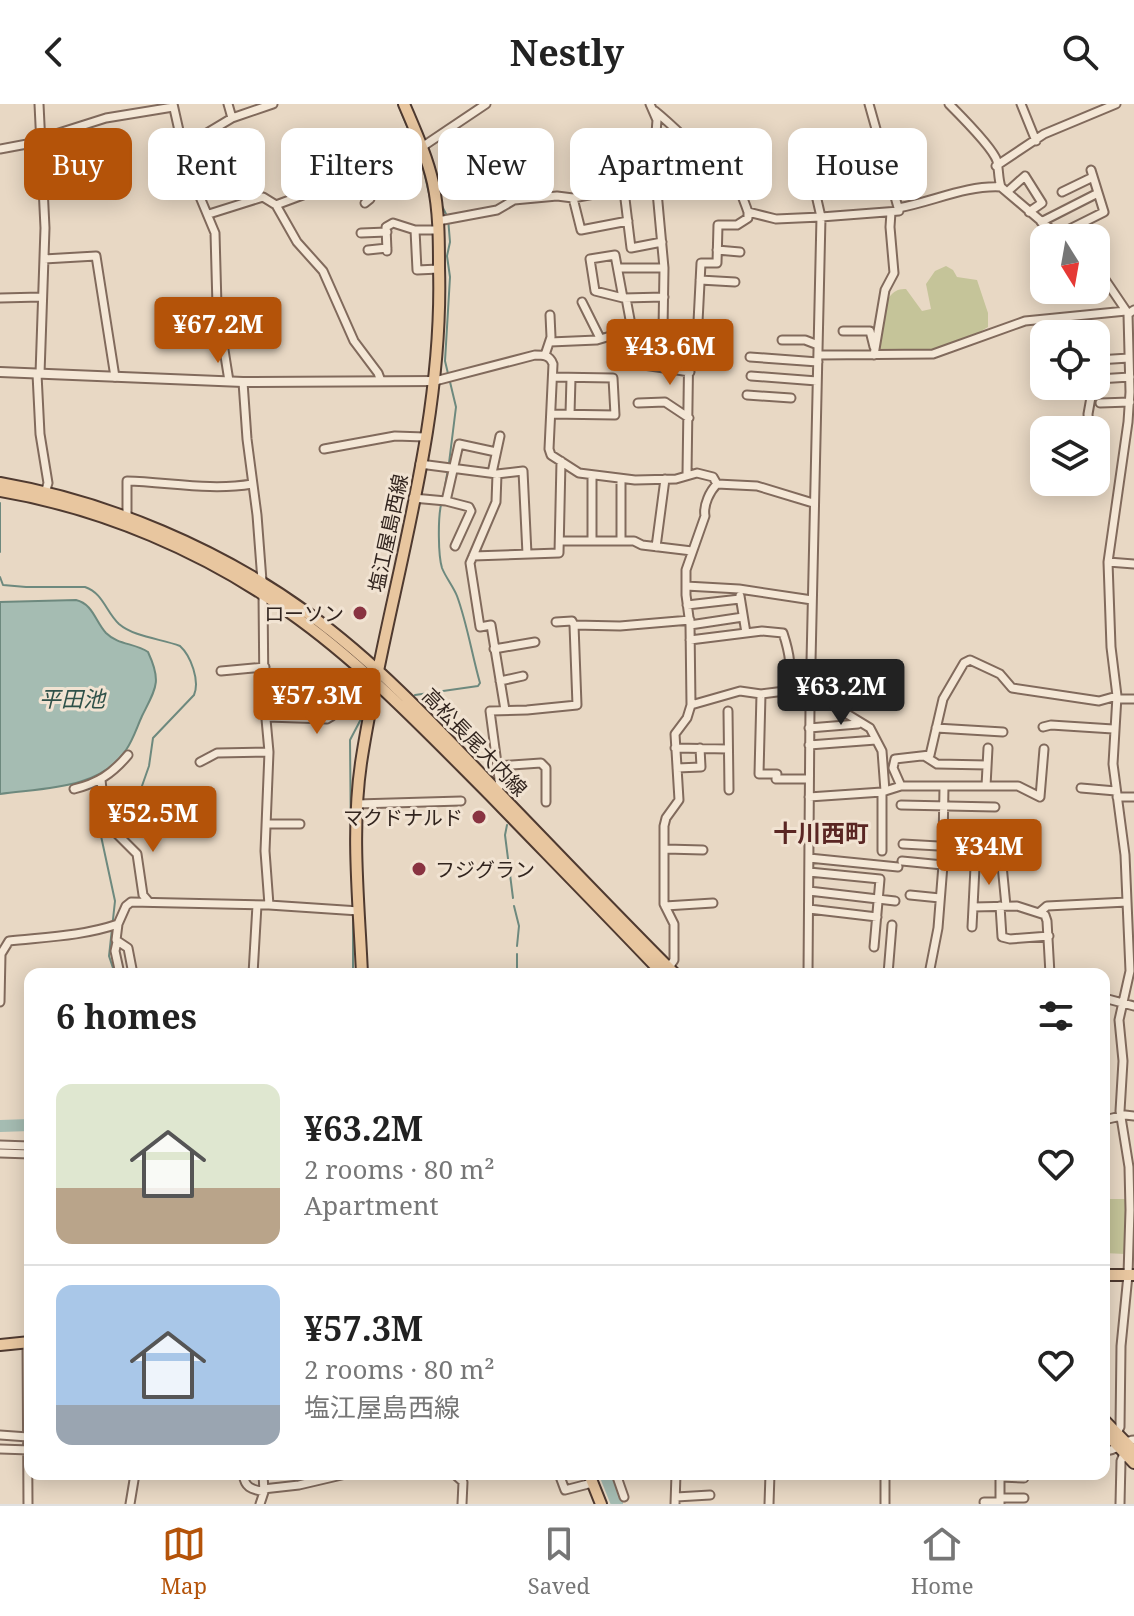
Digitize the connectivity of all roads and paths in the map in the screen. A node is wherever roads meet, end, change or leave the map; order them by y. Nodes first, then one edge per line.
1 (39, 104) edge
2 (228, 104) edge
3 (404, 104) edge
4 (486, 104) edge
5 (869, 104) edge
6 (949, 104) edge
7 (1021, 104) edge
8 (1116, 104) edge
9 (173, 105) edge
10 (270, 105) edge
11 (653, 108) edge
12 (232, 118) junction
13 (42, 128) edge
14 (77, 128) edge
15 (178, 128) edge
16 (215, 128) edge
17 (414, 128) edge
18 (654, 128) edge
19 (1036, 141) junction
20 (24, 144) edge
21 (422, 147) joint
22 (0, 149) edge
23 (996, 166) junction
24 (1004, 190) junction
25 (1062, 192) dead end
26 (1098, 193) junction
27 (570, 198) edge
28 (44, 200) edge
29 (203, 200) edge
30 (574, 200) edge
31 (625, 200) edge
32 (659, 200) edge
33 (817, 200) edge
34 (365, 203) dead end
35 (276, 205) junction
36 (895, 210) junction
37 (748, 212) junction
38 (1029, 212) junction
39 (209, 214) junction
40 (821, 217) junction
41 (628, 221) junction
42 (443, 222) junction
43 (1041, 222) junction
44 (1044, 224) edge
45 (1082, 224) edge
46 (415, 230) junction
47 (387, 232) junction
48 (361, 233) dead end
49 (662, 242) junction
50 (368, 250) dead end
51 (717, 250) junction
52 (740, 252) dead end
53 (44, 259) junction
54 (619, 268) junction
55 (664, 268) junction
56 (439, 269) junction
57 (700, 280) junction
58 (735, 282) dead end
59 (1110, 286) edge
60 (41, 297) junction
61 (664, 297) junction
62 (0, 298) edge
63 (624, 298) junction
64 (582, 302) dead end
65 (1129, 311) edge
66 (550, 315) dead end
67 (663, 328) junction
68 (687, 331) junction
69 (843, 331) dead end
70 (624, 332) junction
71 (600, 338) junction
72 (782, 340) dead end
73 (550, 342) junction
74 (818, 345) junction
75 (875, 352) junction
76 (545, 355) junction
77 (750, 357) dead end
78 (818, 358) junction
79 (1129, 358) junction
80 (1110, 359) edge
81 (0, 372) edge
82 (690, 372) junction
83 (39, 374) junction
84 (751, 376) dead end
85 (115, 377) junction
86 (553, 377) junction
87 (1130, 377) junction
88 (571, 378) junction
89 (776, 378) junction
90 (444, 379) junction
91 (1110, 380) edge
92 (229, 381) junction
93 (381, 381) junction
94 (817, 381) junction
95 (243, 382) junction
96 (1132, 392) edge
97 (747, 395) dead end
98 (774, 397) junction
99 (791, 398) dead end
100 (1130, 402) junction
101 (638, 403) dead end
102 (1100, 403) dead end
103 (551, 414) junction
104 (570, 414) junction
105 (689, 418) junction
106 (500, 436) dead end
107 (425, 437) junction
108 (324, 449) dead end
109 (496, 452) junction
110 (561, 461) junction
111 (420, 464) junction
112 (450, 467) junction
113 (494, 474) junction
114 (687, 474) junction
115 (592, 475) junction
116 (621, 479) junction
117 (665, 479) junction
118 (0, 483) edge
119 (252, 484) junction
120 (717, 484) junction
121 (0, 491) edge
122 (45, 493) junction
123 (413, 498) junction
124 (443, 501) junction
125 (813, 503) junction
126 (127, 519) junction
127 (560, 541) junction
128 (592, 541) junction
129 (621, 541) junction
130 (455, 546) dead end
131 (656, 547) junction
132 (692, 551) junction
133 (527, 554) junction
134 (473, 556) junction
135 (1108, 562) junction
136 (1134, 564) edge
137 (686, 586) junction
138 (262, 588) junction
139 (739, 589) junction
140 (740, 599) junction
141 (812, 600) junction
142 (687, 605) junction
143 (743, 617) junction
144 (556, 622) dead end
145 (690, 622) junction
146 (574, 625) junction
147 (746, 633) junction
148 (690, 640) junction
149 (535, 642) dead end
150 (494, 649) junction
151 (265, 667) junction
152 (378, 669) junction
153 (221, 671) dead end
154 (523, 676) dead end
155 (500, 681) junction
156 (376, 682) junction
157 (785, 691) junction
158 (324, 694) dead end
159 (761, 694) junction
160 (810, 697) junction
161 (1117, 698) junction
162 (1134, 699) edge
163 (340, 700) junction
164 (371, 705) junction
165 (691, 705) junction
166 (505, 710) junction
167 (728, 711) dead end
168 (267, 717) junction
169 (861, 724) junction
170 (1043, 727) dead end
171 (809, 728) junction
172 (936, 728) junction
173 (1113, 729) junction
174 (1003, 732) dead end
175 (876, 740) junction
176 (809, 745) junction
177 (675, 748) junction
178 (700, 748) junction
179 (988, 748) dead end
180 (728, 749) junction
181 (1044, 749) dead end
182 (269, 752) junction
183 (128, 755) dead end
184 (926, 757) junction
185 (200, 762) dead end
186 (987, 765) junction
187 (496, 766) junction
188 (677, 768) junction
189 (809, 779) junction
190 (101, 780) junction
191 (901, 786) junction
192 (944, 786) junction
193 (986, 786) junction
194 (1081, 788) dead end
195 (74, 789) dead end
196 (496, 789) junction
197 (729, 790) dead end
198 (884, 792) junction
199 (1116, 794) junction
200 (809, 797) junction
201 (1134, 797) edge
202 (461, 801) dead end
203 (546, 802) dead end
204 (357, 804) junction
205 (901, 805) dead end
206 (944, 805) junction
207 (995, 807) dead end
208 (266, 824) junction
209 (300, 824) dead end
210 (943, 825) junction
211 (985, 826) dead end
212 (903, 844) dead end
213 (943, 846) junction
214 (974, 848) dead end
215 (666, 849) junction
216 (703, 850) dead end
217 (882, 851) dead end
218 (809, 858) junction
219 (1002, 865) dead end
220 (975, 867) dead end
221 (809, 872) junction
222 (809, 891) junction
223 (910, 895) dead end
224 (940, 898) junction
225 (879, 899) junction
226 (895, 901) dead end
227 (150, 902) junction
228 (1127, 902) junction
229 (713, 903) dead end
230 (257, 905) junction
231 (269, 905) junction
232 (665, 906) junction
233 (1003, 906) junction
234 (973, 907) junction
235 (809, 909) junction
236 (359, 911) junction
237 (1040, 912) junction
238 (877, 917) junction
239 (115, 925) junction
240 (892, 925) dead end
241 (972, 927) dead end
242 (1049, 936) junction
243 (117, 942) junction
244 (874, 947) dead end
245 (0, 954) edge
246 (119, 968) edge
247 (132, 968) edge
248 (253, 968) edge
249 (362, 968) edge
250 (664, 968) edge
251 (664, 968) edge
252 (670, 968) edge
253 (808, 968) edge
254 (888, 968) edge
255 (930, 968) edge
256 (1050, 968) edge
257 (1110, 1000) edge
258 (0, 1002) edge
259 (1122, 1005) junction
260 (1134, 1006) edge
261 (1120, 1116) junction
262 (1134, 1116) edge
263 (1110, 1118) edge
264 (0, 1145) edge
265 (24, 1146) edge
266 (0, 1153) edge
267 (24, 1154) edge
268 (1131, 1160) edge
269 (1110, 1275) edge
270 (1131, 1275) edge
271 (24, 1343) edge
272 (0, 1345) edge
273 (1110, 1427) edge
274 (0, 1435) edge
275 (24, 1437) edge
276 (1125, 1444) edge
277 (0, 1449) edge
278 (24, 1450) edge
279 (1134, 1463) edge
280 (28, 1480) edge
281 (134, 1480) edge
282 (244, 1480) edge
283 (263, 1480) edge
284 (320, 1480) edge
285 (461, 1480) edge
286 (561, 1480) edge
287 (587, 1480) edge
288 (592, 1480) edge
289 (618, 1480) edge
290 (676, 1480) edge
291 (770, 1480) edge
292 (885, 1480) edge
293 (1000, 1480) edge
294 (264, 1490) junction
295 (710, 1495) dead end
296 (624, 1497) dead end
297 (1024, 1498) dead end
298 (675, 1500) edge
299 (1000, 1501) edge
300 (984, 1502) edge
301 (28, 1504) edge
302 (130, 1504) edge
303 (260, 1504) edge
304 (462, 1504) edge
305 (601, 1504) edge
306 (769, 1504) edge
307 (885, 1504) edge
308 (1120, 1504) edge

1 - 13 street
2 - 12 street
3 - 17 main road, 塩江屋島西線
4 - 21 street
5 - 36 street
6 - 23 street
7 - 19 street
8 - 19 street
9 - 14 street
9 - 15 street
10 - 12 street
11 - 18 street
11 - 37 street
12 - 16 street
19 - 23 street
20 - 22 street
21 - 42 main road, 塩江屋島西線
23 - 24 street
24 - 36 street
24 - 38 street
24 - 38 street
25 - 26 street
26 - 43 street
26 - 45 street
27 - 42 street
28 - 53 street
29 - 39 street
30 - 41 street
31 - 41 street
32 - 49 street
33 - 40 street
34 - 35 street
35 - 39 street
35 - 93 street
36 - 40 street
36 - 75 street
37 - 40 street
37 - 51 street
38 - 43 street
39 - 92 street
40 - 74 street
41 - 49 street
42 - 46 street
42 - 56 main road, 塩江屋島西線
43 - 44 street
46 - 47 street
46 - 56 street
47 - 48 street
47 - 50 street
49 - 55 street
51 - 52 street
51 - 57 street
53 - 60 street
53 - 85 street
54 - 55 street
54 - 63 street
54 - 63 street
55 - 61 street
56 - 90 main road, 塩江屋島西線
57 - 58 street
57 - 68 street
59 - 65 street
60 - 62 street
60 - 83 street
61 - 63 street
61 - 67 street
63 - 67 street
64 - 71 street
65 - 75 street
65 - 79 street
66 - 73 street
67 - 68 street
67 - 70 street
68 - 82 street
69 - 75 street
70 - 71 street
70 - 82 street
71 - 73 street
72 - 74 street
73 - 76 street
74 - 78 street
75 - 78 street
76 - 86 street
76 - 90 street
77 - 78 street
78 - 94 street
79 - 80 street
79 - 87 street
81 - 83 street
82 - 105 street
83 - 85 street
83 - 122 street
84 - 89 street
85 - 92 street
86 - 88 street
86 - 103 street
87 - 91 street
87 - 96 street
88 - 104 street
88 - 104 street
89 - 94 street
89 - 98 street
90 - 93 street
90 - 107 main road, 塩江屋島西線
92 - 95 street
93 - 95 street
94 - 125 street
95 - 119 street
96 - 100 street
97 - 98 street
98 - 99 street
100 - 102 street
100 - 135 street
101 - 105 street
103 - 104 street
103 - 110 street
105 - 114 street
106 - 109 street
107 - 108 street
107 - 111 main road, 塩江屋島西線
109 - 112 street
109 - 113 street
110 - 115 street
110 - 127 street
111 - 112 street
111 - 123 main road, 塩江屋島西線
112 - 113 street
112 - 124 street
113 - 133 street
113 - 134 street
114 - 117 street
114 - 120 street
115 - 116 street
115 - 128 street
116 - 117 street
116 - 129 street
117 - 131 street
118 - 122 main road, 高松長尾大内線
119 - 126 street
119 - 138 street
120 - 125 street
120 - 132 street
121 - 138 main road, 高松長尾大内線
122 - 126 main road, 高松長尾大内線
123 - 124 street
123 - 152 main road, 塩江屋島西線
124 - 130 street
125 - 141 street
126 - 138 main road, 高松長尾大内線
127 - 128 street
127 - 133 street
128 - 129 street
129 - 131 street
131 - 132 street
132 - 137 street
133 - 134 street
134 - 150 street
135 - 136 street
135 - 161 street
137 - 139 street
137 - 142 street
138 - 151 street
138 - 152 main road, 高松長尾大内線
138 - 156 main road, 高松長尾大内線
139 - 140 street
139 - 141 street
140 - 142 street
140 - 143 street
141 - 160 street
142 - 145 street
143 - 145 street
143 - 147 street
144 - 146 street
145 - 146 street
145 - 148 street
146 - 166 street
147 - 148 street
147 - 157 street
148 - 165 street
149 - 150 street
150 - 155 street
151 - 153 street
151 - 168 street
152 - 156 main road, 塩江屋島西線
152 - 196 main road, 高松長尾大内線
154 - 155 street
155 - 166 street
156 - 164 main road, 塩江屋島西線
156 - 250 main road, 高松長尾大内線
157 - 159 street
157 - 160 street
158 - 163 street
159 - 165 street
159 - 189 street
160 - 169 street
160 - 171 street
161 - 162 street
161 - 172 street
161 - 173 street
163 - 164 street
163 - 168 street
164 - 204 main road, 塩江屋島西線
165 - 177 street
166 - 187 street
167 - 180 street
168 - 182 street
169 - 171 street
169 - 175 street
170 - 173 street
171 - 176 street
172 - 174 street
172 - 184 street
173 - 199 street
175 - 176 street
175 - 198 street
176 - 189 street
177 - 178 street
177 - 188 street
178 - 180 street
178 - 188 street
179 - 186 street
180 - 197 street
181 - 193 street
182 - 185 street
182 - 208 street
183 - 190 street
184 - 186 street
184 - 191 street
186 - 193 street
187 - 196 street
187 - 203 street
188 - 215 street
189 - 200 street
190 - 195 street
190 - 227 street
191 - 192 street
191 - 198 street
192 - 193 street
192 - 206 street
194 - 199 street
196 - 251 main road, 高松長尾大内線
198 - 200 street
198 - 217 street
199 - 201 street
199 - 228 street
200 - 218 street
202 - 204 street
204 - 236 main road, 塩江屋島西線
205 - 206 street
206 - 207 street
206 - 210 street
208 - 209 street
208 - 231 street
210 - 211 street
210 - 213 street
212 - 213 street
213 - 214 street
215 - 216 street
215 - 232 street
218 - 221 street
218 - 224 street
219 - 233 street
220 - 234 street
221 - 222 street
221 - 225 street
222 - 225 street
222 - 235 street
223 - 224 street
224 - 255 street
225 - 226 street
225 - 238 street
227 - 230 street
227 - 239 street
228 - 237 street
228 - 259 street
229 - 232 street
230 - 231 street
230 - 248 street
231 - 236 street
232 - 252 street
233 - 234 street
233 - 237 street
233 - 242 street
234 - 241 street
235 - 238 street
235 - 253 street
236 - 249 main road, 塩江屋島西線
237 - 242 street
238 - 244 street
239 - 243 street
239 - 245 street
240 - 254 street
242 - 256 street
243 - 246 street
243 - 247 street
245 - 258 street
257 - 259 street
259 - 260 street
259 - 261 street
261 - 262 street
261 - 263 street
261 - 268 street
264 - 265 street
266 - 267 street
268 - 270 street
269 - 270 main road
270 - 276 street
271 - 272 main road
273 - 276 main road
274 - 275 street
276 - 279 main road
276 - 308 street
277 - 278 street
280 - 301 street
281 - 302 street
282 - 294 street
283 - 294 street
284 - 294 street
285 - 304 street
286 - 287 street
288 - 305 main road
289 - 296 street
290 - 298 street
291 - 306 street
292 - 307 street
293 - 299 street
294 - 303 street
295 - 298 street
297 - 299 street
299 - 300 street

